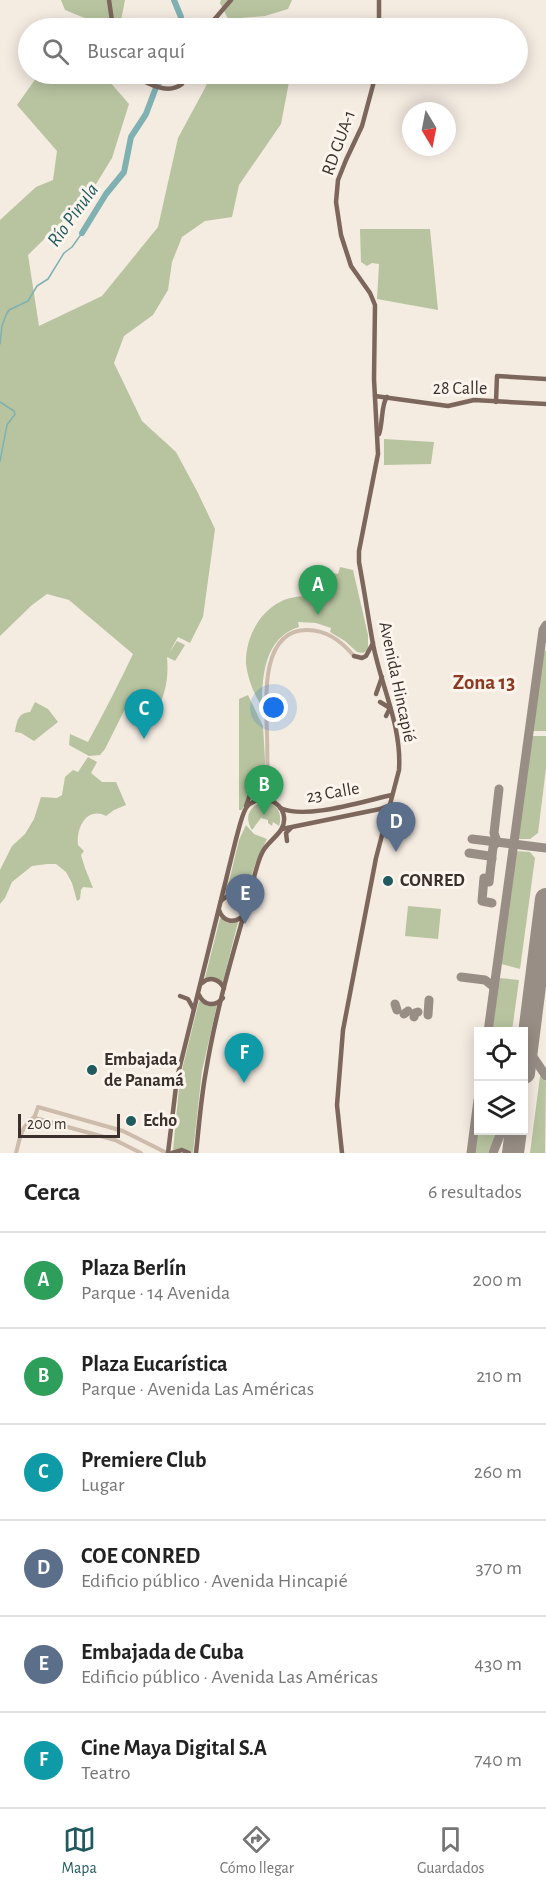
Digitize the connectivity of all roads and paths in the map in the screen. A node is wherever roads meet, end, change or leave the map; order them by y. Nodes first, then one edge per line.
1 (109, 0) edge
2 (231, 0) edge
3 (379, 0) edge
4 (112, 18) edge
5 (216, 18) edge
6 (379, 18) edge
7 (152, 84) edge
8 (182, 84) edge
9 (373, 84) edge
10 (375, 321) joint
11 (546, 379) edge
12 (375, 396) junction
13 (387, 397) junction
14 (496, 402) junction
15 (546, 404) edge
16 (378, 440) junction
17 (373, 643) junction
18 (354, 656) joint
19 (381, 677) junction
20 (376, 694) dead end
21 (380, 702) dead end
22 (390, 708) junction
23 (386, 716) dead end
24 (269, 777) junction
25 (392, 795) junction
26 (278, 805) junction
27 (390, 805) junction
28 (332, 808) junction
29 (380, 809) junction
30 (244, 812) junction
31 (387, 816) junction
32 (334, 819) junction
33 (293, 827) junction
34 (282, 829) junction
35 (287, 841) dead end
36 (220, 905) junction
37 (244, 912) junction
38 (200, 985) junction
39 (224, 991) junction
40 (198, 992) junction
41 (180, 996) dead end
42 (223, 998) junction
43 (194, 1010) junction
44 (35, 1118) junction
45 (16, 1153) edge
46 (141, 1153) edge
47 (169, 1153) edge
48 (189, 1153) edge
49 (196, 1153) edge
50 (342, 1153) edge

1 - 4 main road
2 - 5 main road
3 - 6 main road
7 - 8 main road
9 - 10 main road, RD GUA-1
10 - 12 main road, Avenida Hincapié
11 - 14 main road
12 - 13 main road, 28 Calle
12 - 16 main road, Avenida Hincapié
13 - 14 main road, 28 Calle
13 - 16 main road
14 - 15 main road, 28 Calle
16 - 17 main road, Avenida Hincapié
17 - 18 main road
17 - 19 main road, Avenida Hincapié
18 - 24 street
19 - 20 main road
19 - 22 main road, Avenida Hincapié
21 - 22 main road
22 - 23 main road
22 - 25 main road, Avenida Hincapié
24 - 26 street
24 - 30 main road
25 - 27 main road, Avenida Hincapié
25 - 28 main road, 23 Calle
26 - 28 main road, 23 Calle
26 - 30 main road, 23 Calle
26 - 34 main road
27 - 29 main road, 23 Calle
27 - 31 main road, Avenida Hincapié
28 - 32 main road
29 - 31 main road
29 - 32 main road, 23 Calle
30 - 36 main road
31 - 50 main road, Avenida Hincapié
32 - 33 main road, 23 Calle
33 - 34 main road, 23 Calle
33 - 35 main road
34 - 37 main road
36 - 37 main road
36 - 37 main road
36 - 38 main road
37 - 39 main road
38 - 39 main road
38 - 40 main road
39 - 42 main road
40 - 42 main road
40 - 43 main road
41 - 43 main road
42 - 49 main road
43 - 47 main road
44 - 45 street
44 - 46 street
44 - 47 street
47 - 48 main road

